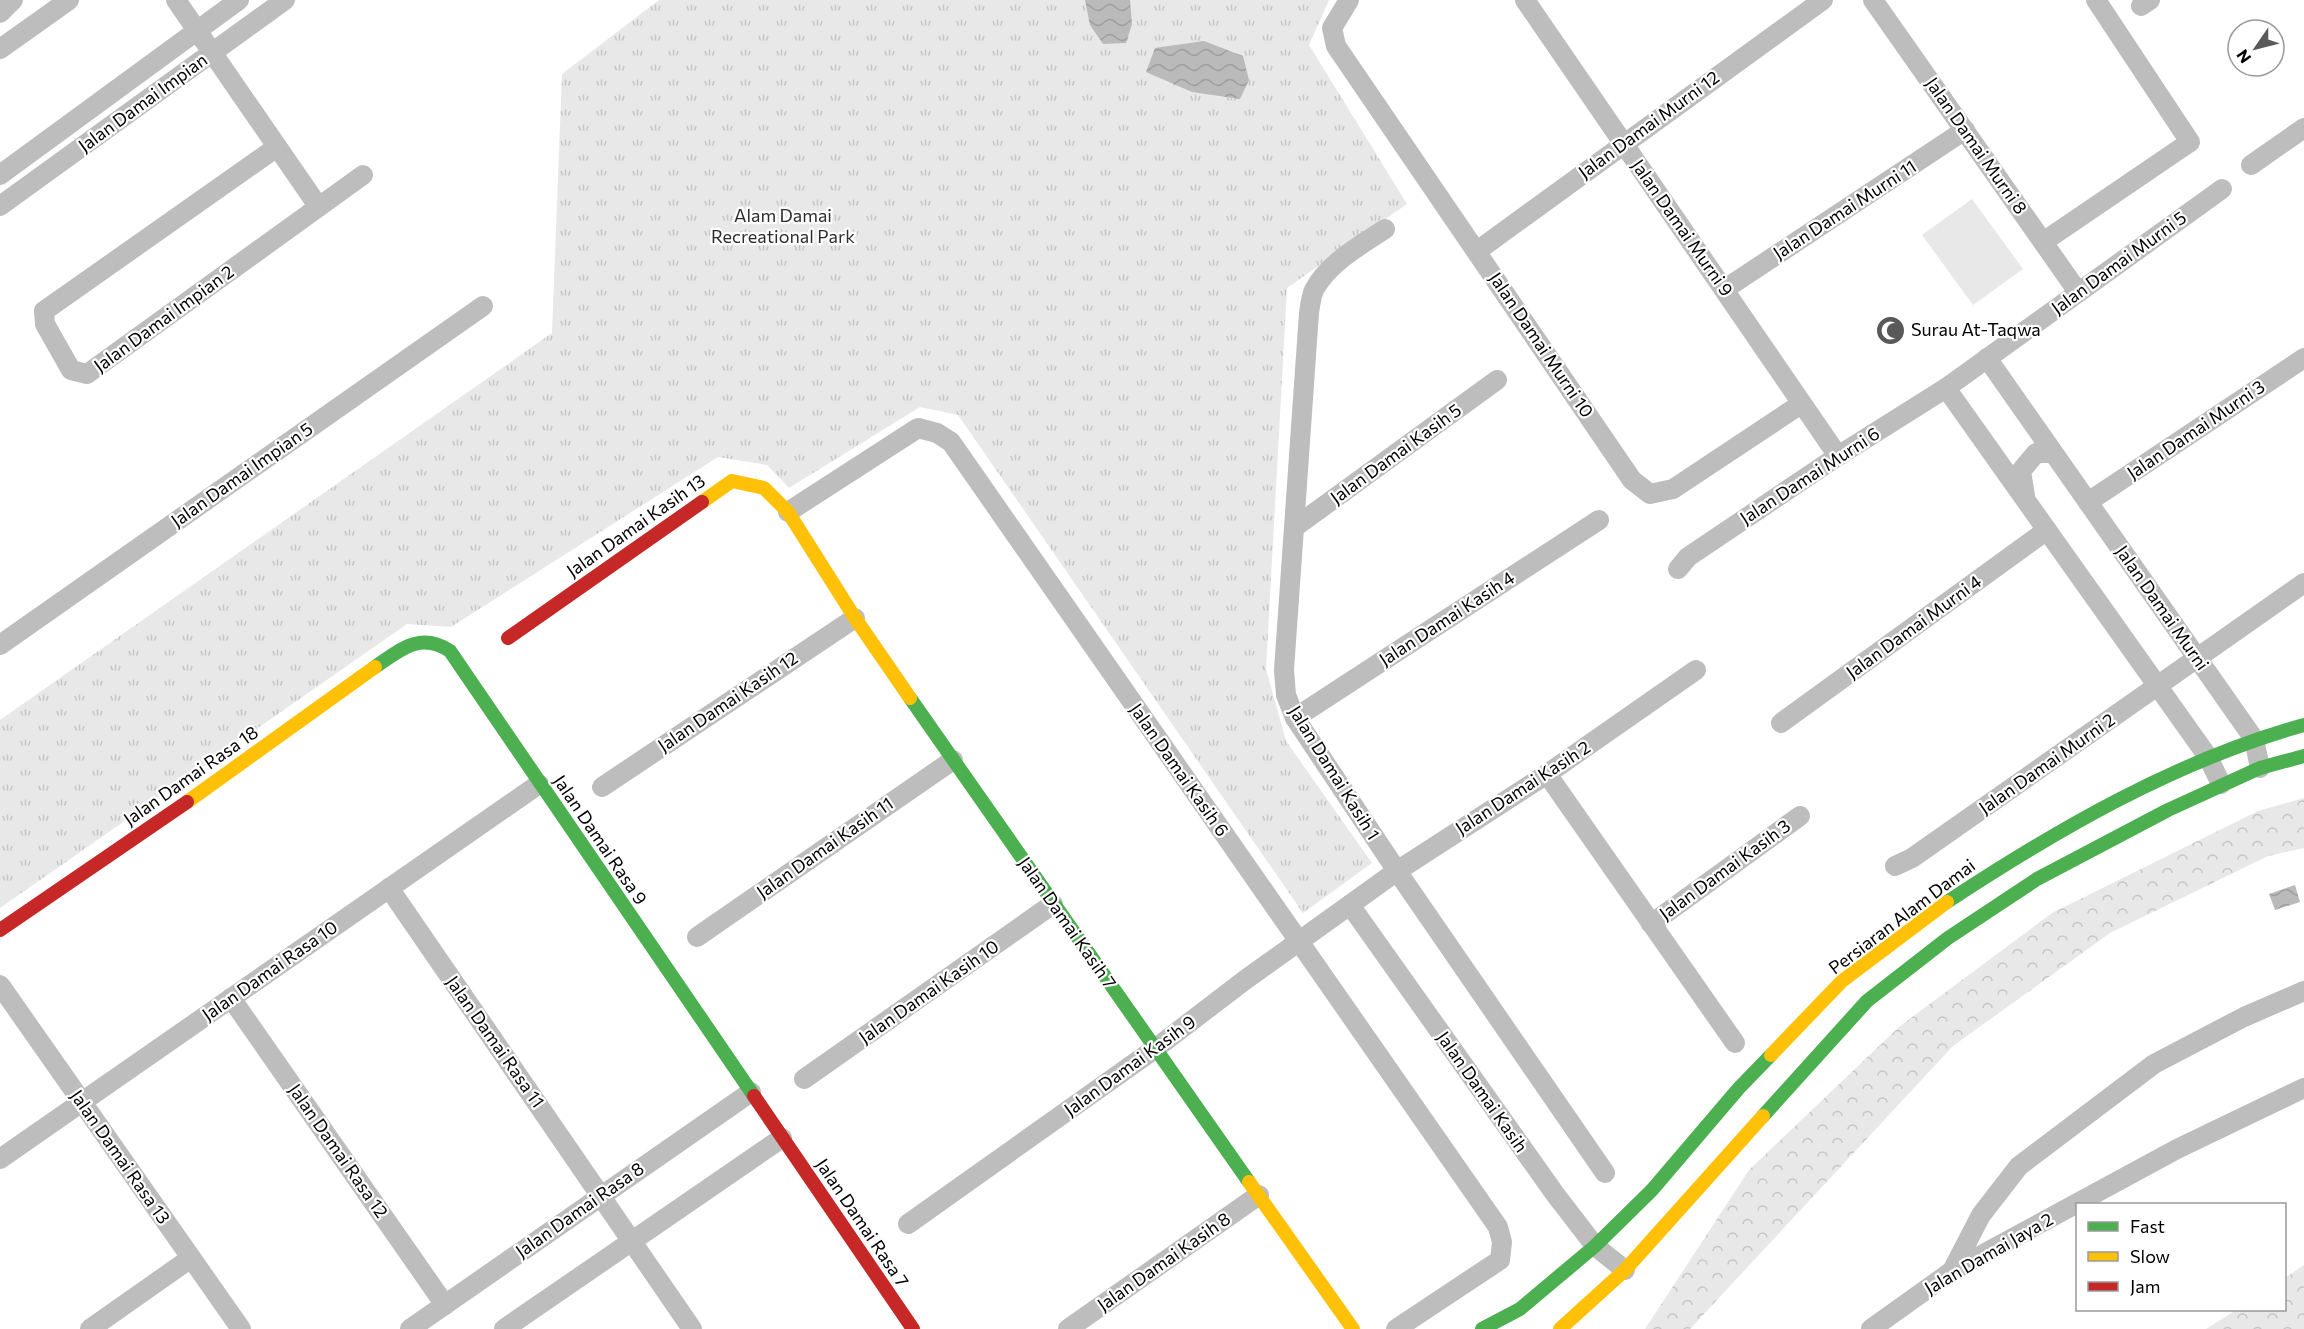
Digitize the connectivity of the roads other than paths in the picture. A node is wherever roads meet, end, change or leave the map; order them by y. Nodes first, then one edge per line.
1 (13, 0) edge
2 (69, 0) edge
3 (176, 0) edge
4 (239, 0) edge
5 (285, 0) edge
6 (1349, 0) edge
7 (1525, 0) edge
8 (1823, 0) edge
9 (1874, 0) edge
10 (2096, 0) edge
11 (0, 13) edge
12 (198, 30) junction
13 (0, 49) edge
14 (213, 53) junction
15 (2304, 128) edge
16 (1965, 130) junction
17 (1623, 144) junction
18 (277, 147) junction
19 (2251, 165) dead end
20 (0, 174) edge
21 (363, 175) dead end
22 (2222, 189) dead end
23 (0, 206) edge
24 (318, 206) junction
25 (1385, 229) dead end
26 (2043, 242) junction
27 (1477, 250) junction
28 (1725, 289) junction
29 (2078, 292) junction
30 (483, 306) dead end
31 (1987, 358) junction
32 (2304, 358) edge
33 (1497, 380) dead end
34 (1946, 388) junction
35 (1801, 404) junction
36 (2053, 453) junction
37 (1838, 456) junction
38 (2026, 501) junction
39 (2088, 502) junction
40 (788, 512) junction
41 (1599, 520) dead end
42 (1295, 527) junction
43 (2047, 530) junction
44 (1678, 569) dead end
45 (2304, 583) edge
46 (855, 618) junction
47 (508, 638) dead end
48 (0, 645) edge
49 (401, 649) joint
50 (2197, 657) junction
51 (1696, 670) dead end
52 (2157, 686) junction
53 (1295, 718) junction
54 (1781, 723) dead end
55 (2304, 725) edge
56 (2254, 739) junction
57 (2304, 756) edge
58 (2208, 757) junction
59 (953, 760) junction
60 (2260, 768) junction
61 (1547, 774) junction
62 (539, 784) junction
63 (2221, 784) junction
64 (602, 787) dead end
65 (1800, 816) dead end
66 (1895, 866) dead end
67 (1397, 871) junction
68 (389, 888) junction
69 (1053, 904) junction
70 (1350, 905) junction
71 (1651, 924) junction
72 (0, 930) edge
73 (697, 937) dead end
74 (1300, 942) junction
75 (0, 985) edge
76 (2304, 992) edge
77 (231, 998) junction
78 (1735, 1043) dead end
79 (1156, 1048) junction
80 (804, 1079) dead end
81 (2304, 1088) edge
82 (751, 1092) junction
83 (82, 1102) junction
84 (782, 1138) junction
85 (0, 1159) edge
86 (1605, 1173) dead end
87 (1259, 1195) junction
88 (601, 1196) junction
89 (2077, 1203) edge
90 (2076, 1204) edge
91 (908, 1224) dead end
92 (632, 1240) junction
93 (1595, 1246) junction
94 (191, 1258) junction
95 (1625, 1270) junction
96 (1952, 1271) junction
97 (445, 1305) junction
98 (90, 1329) edge
99 (241, 1329) edge
100 (410, 1329) edge
101 (504, 1329) edge
102 (692, 1329) edge
103 (913, 1329) edge
104 (1068, 1329) edge
105 (1353, 1329) edge
106 (1396, 1329) edge
107 (1482, 1329) edge
108 (1560, 1329) edge
109 (1870, 1329) edge

1 - 11 street
2 - 13 street
3 - 12 street
4 - 12 street, Jalan Damai Impian
5 - 14 street, Jalan Damai Impian
6 - 27 street, Jalan Damai Murni 10
7 - 17 street, Jalan Damai Murni 9
8 - 17 street, Jalan Damai Murni 12
9 - 16 street, Jalan Damai Murni 8
10 - 26 street
12 - 14 street
12 - 20 street, Jalan Damai Impian
14 - 18 street
14 - 23 street, Jalan Damai Impian
15 - 19 street
16 - 26 street, Jalan Damai Murni 8
16 - 28 street, Jalan Damai Murni 11
17 - 27 street, Jalan Damai Murni 12
17 - 28 street, Jalan Damai Murni 9
18 - 24 street
18 - 24 street, Jalan Damai Impian 2
21 - 24 street, Jalan Damai Impian 2
22 - 29 street, Jalan Damai Murni 5
25 - 42 street, Jalan Damai Kasih 1
26 - 29 street, Jalan Damai Murni 8
27 - 35 street, Jalan Damai Murni 10
28 - 35 street, Jalan Damai Murni 9
29 - 31 street, Jalan Damai Murni 5
30 - 48 street, Jalan Damai Impian 5
31 - 34 street, Jalan Damai Murni 5
31 - 36 street, Jalan Damai Murni
32 - 39 street, Jalan Damai Murni 3
33 - 42 street, Jalan Damai Kasih 5
34 - 37 street, Jalan Damai Murni 6
34 - 38 street
35 - 37 street, Jalan Damai Murni 9
36 - 38 street
36 - 39 street, Jalan Damai Murni
37 - 44 street, Jalan Damai Murni 6
38 - 43 street
39 - 50 street, Jalan Damai Murni
40 - 46 street, Jalan Damai Kasih 7
40 - 47 street, Jalan Damai Kasih 13
40 - 74 street, Jalan Damai Kasih 6
41 - 53 street, Jalan Damai Kasih 4
42 - 53 street, Jalan Damai Kasih 1
43 - 52 street
43 - 54 street, Jalan Damai Murni 4
45 - 50 street, Jalan Damai Murni 2
46 - 59 street, Jalan Damai Kasih 7
46 - 64 street, Jalan Damai Kasih 12
49 - 62 street, Jalan Damai Rasa 9
49 - 72 street, Jalan Damai Rasa 18
50 - 52 street, Jalan Damai Murni 2
50 - 56 street, Jalan Damai Murni
51 - 61 street, Jalan Damai Kasih 2
52 - 58 street
52 - 66 street, Jalan Damai Murni 2
53 - 67 street, Jalan Damai Kasih 1
55 - 56 street, Persiaran Alam Damai
56 - 58 street, Persiaran Alam Damai
56 - 60 street, Jalan Damai Murni
57 - 60 street
58 - 63 street
58 - 93 street, Persiaran Alam Damai
59 - 69 street, Jalan Damai Kasih 7
59 - 73 street, Jalan Damai Kasih 11
60 - 63 street
61 - 67 street, Jalan Damai Kasih 2
61 - 71 street
62 - 68 street, Jalan Damai Rasa 10
62 - 82 street, Jalan Damai Rasa 9
63 - 95 street
65 - 71 street, Jalan Damai Kasih 3
67 - 70 street, Jalan Damai Kasih 2
67 - 86 street, Jalan Damai Kasih 1
68 - 77 street, Jalan Damai Rasa 10
68 - 88 street, Jalan Damai Rasa 11
69 - 79 street, Jalan Damai Kasih 7
69 - 80 street, Jalan Damai Kasih 10
70 - 74 street, Jalan Damai Kasih 9
70 - 93 street, Jalan Damai Kasih
71 - 78 street
74 - 79 street, Jalan Damai Kasih 9
74 - 106 street, Jalan Damai Kasih 6
75 - 83 street, Jalan Damai Rasa 13
76 - 96 street
77 - 83 street, Jalan Damai Rasa 10
77 - 97 street, Jalan Damai Rasa 12
79 - 87 street, Jalan Damai Kasih 7
79 - 91 street, Jalan Damai Kasih 9
81 - 89 street, Jalan Damai Jaya 2
82 - 84 street, Jalan Damai Rasa 9
82 - 88 street, Jalan Damai Rasa 8
83 - 85 street, Jalan Damai Rasa 10
83 - 94 street, Jalan Damai Rasa 13
84 - 92 street
84 - 103 street, Jalan Damai Rasa 7
87 - 104 street, Jalan Damai Kasih 8
87 - 105 street, Jalan Damai Kasih 7
88 - 92 street, Jalan Damai Rasa 11
88 - 97 street, Jalan Damai Rasa 8
90 - 96 street, Jalan Damai Jaya 2
92 - 101 street
92 - 102 street, Jalan Damai Rasa 11
93 - 95 street, Jalan Damai Kasih
93 - 107 street, Persiaran Alam Damai
94 - 98 street
94 - 99 street, Jalan Damai Rasa 13
95 - 108 street
96 - 109 street, Jalan Damai Jaya 2
97 - 100 street, Jalan Damai Rasa 8

